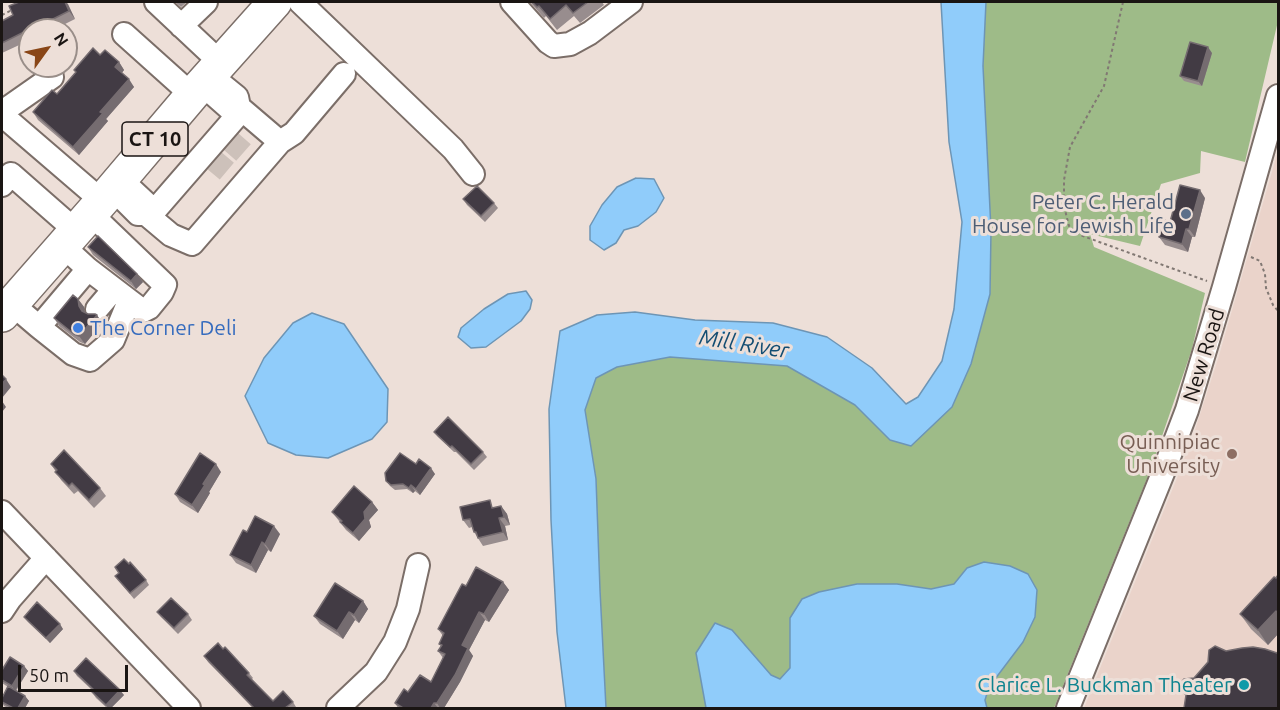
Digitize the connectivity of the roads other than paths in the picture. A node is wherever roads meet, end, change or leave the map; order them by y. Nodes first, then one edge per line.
1 (156, 2) edge
2 (206, 2) edge
3 (275, 2) edge
4 (300, 2) edge
5 (512, 2) edge
6 (631, 2) edge
7 (181, 26) junction
8 (123, 34) dead end
9 (344, 74) dead end
10 (51, 78) edge
11 (208, 81) junction
12 (1278, 96) edge
13 (240, 108) junction
14 (2, 114) edge
15 (280, 142) junction
16 (473, 174) dead end
17 (2, 185) edge
18 (95, 211) junction
19 (148, 215) junction
20 (88, 269) junction
21 (122, 295) junction
22 (97, 309) dead end
23 (7, 310) edge
24 (39, 327) junction
25 (2, 512) edge
26 (46, 558) junction
27 (418, 565) dead end
28 (2, 611) edge
29 (189, 708) edge
30 (338, 708) edge
31 (1068, 708) edge

1 - 7 street
2 - 7 street
3 - 11 highway, CT 10
4 - 16 street
5 - 6 street
7 - 11 street
8 - 11 street
9 - 15 street
10 - 14 street
11 - 13 street
11 - 18 highway, CT 10
12 - 31 street, New Road
13 - 15 street
13 - 19 street
14 - 18 street
15 - 19 street
17 - 18 street
18 - 19 street
18 - 20 street
18 - 21 street
18 - 23 highway, CT 10
20 - 21 street
20 - 24 street
21 - 22 street
21 - 24 street
23 - 24 street
25 - 26 street
26 - 28 street
26 - 29 street
27 - 30 street

